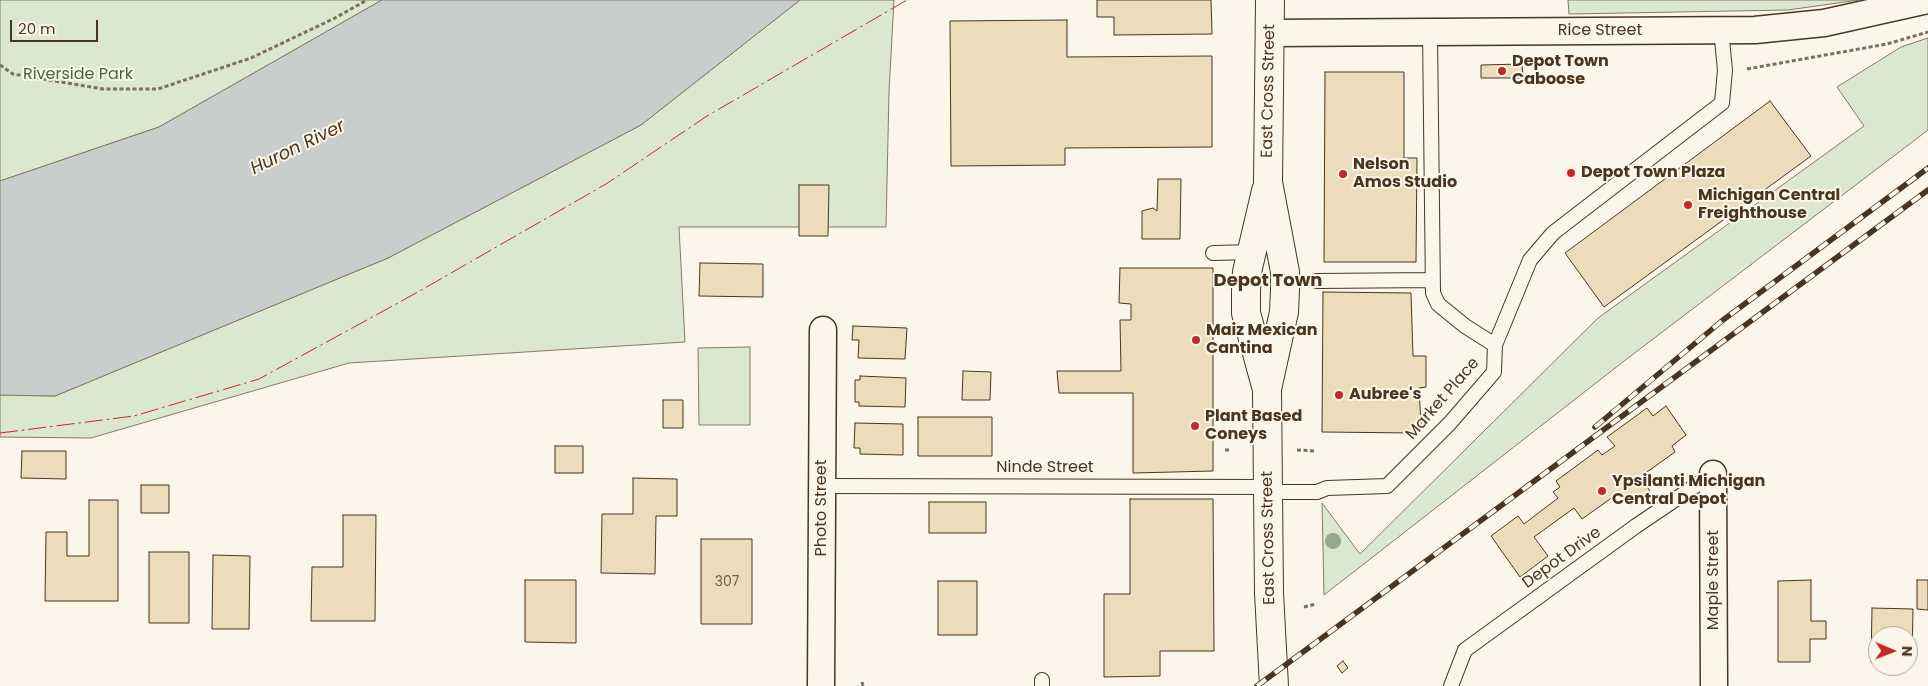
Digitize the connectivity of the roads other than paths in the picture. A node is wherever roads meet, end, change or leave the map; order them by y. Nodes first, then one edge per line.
1 (1270, 0) edge
2 (1928, 0) edge
3 (1721, 30) junction
4 (1270, 33) junction
5 (1430, 33) junction
6 (1268, 182) junction
7 (1213, 252) dead end
8 (1251, 252) junction
9 (1281, 252) junction
10 (1432, 280) junction
11 (1317, 281) dead end
12 (823, 330) dead end
13 (1495, 345) junction
14 (1267, 389) junction
15 (1713, 474) joint
16 (822, 486) junction
17 (1268, 489) junction
18 (821, 686) edge
19 (1274, 686) edge
20 (1451, 686) edge
21 (1714, 686) edge

1 - 4 street, East Cross Street
2 - 3 street, Rice Street
3 - 5 street, Rice Street
3 - 13 lane, Market Place
4 - 5 street, Rice Street
4 - 6 street, East Cross Street
5 - 10 lane
6 - 8 street, East Cross Street
6 - 9 street, East Cross Street
7 - 8 lane
8 - 9 lane
8 - 14 street, East Cross Street
9 - 14 street, East Cross Street
10 - 11 lane
10 - 13 lane
12 - 16 street, Photo Street
13 - 17 lane, Market Place
14 - 17 street, East Cross Street
15 - 20 lane, Depot Drive
15 - 21 street, Maple Street
16 - 17 lane, Ninde Street
16 - 18 street, Photo Street
17 - 19 street, East Cross Street

